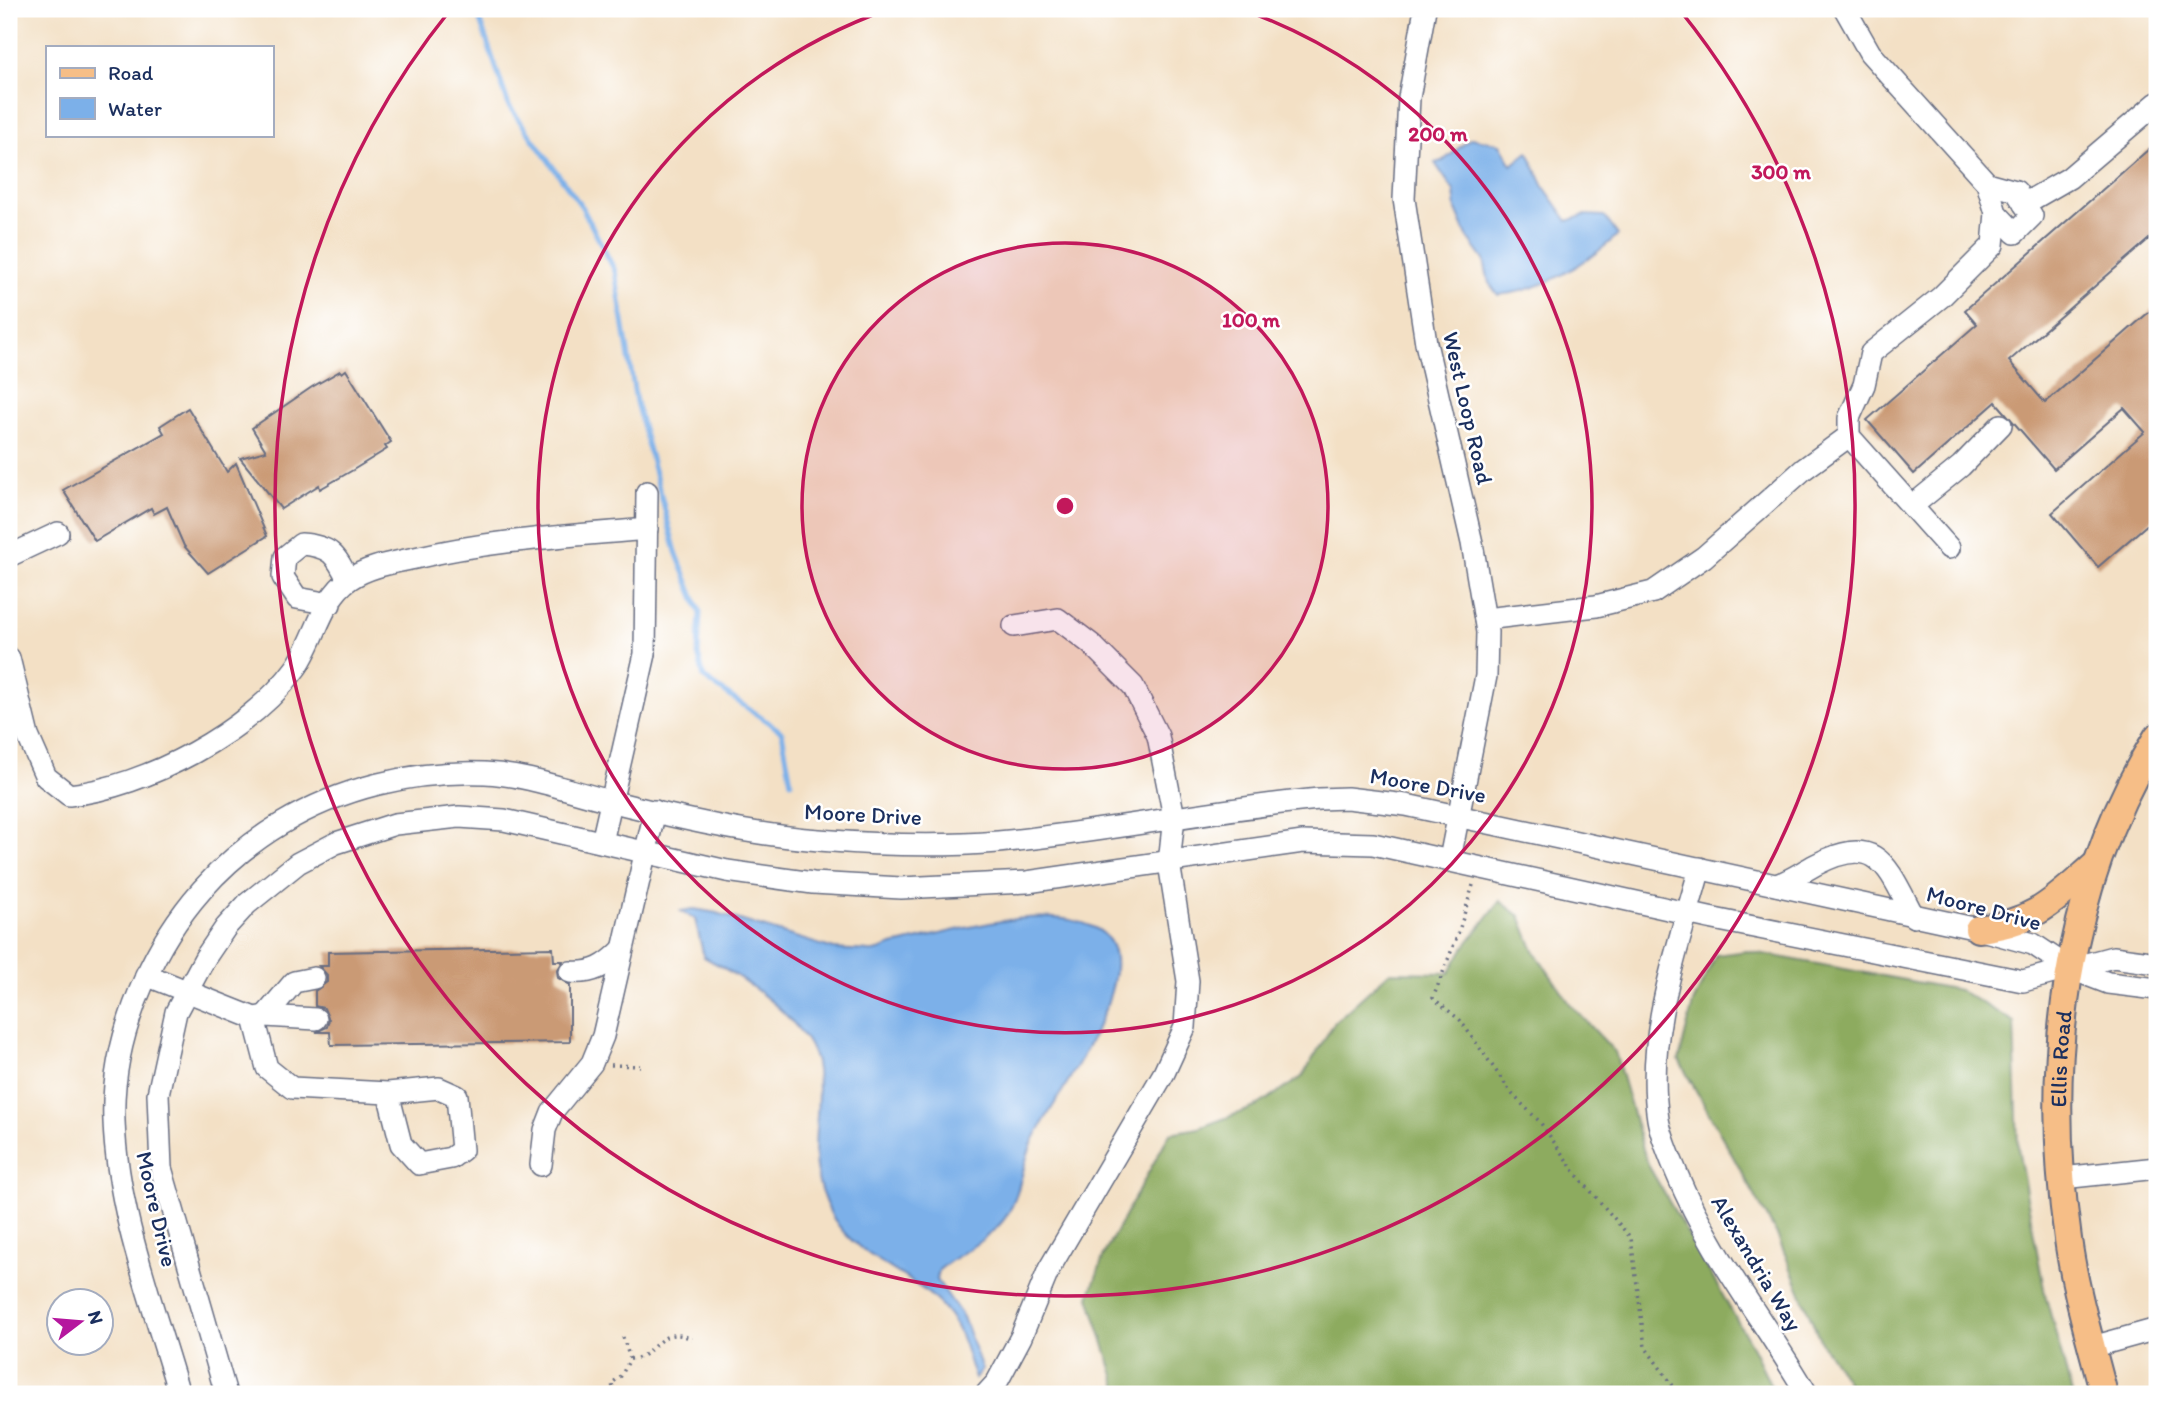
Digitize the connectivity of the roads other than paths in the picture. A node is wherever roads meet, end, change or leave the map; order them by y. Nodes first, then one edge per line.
1 (1425, 9) edge
2 (1846, 9) edge
3 (2157, 103) edge
4 (1987, 184) junction
5 (2024, 204) junction
6 (1996, 213) junction
7 (2001, 425) dead end
8 (1849, 436) junction
9 (647, 492) dead end
10 (1912, 506) junction
11 (646, 529) junction
12 (58, 533) dead end
13 (1950, 548) dead end
14 (9, 556) edge
15 (348, 580) junction
16 (330, 604) junction
17 (1485, 619) junction
18 (1014, 626) dead end
19 (9, 658) edge
20 (2157, 737) edge
21 (613, 802) junction
22 (654, 811) junction
23 (1457, 816) junction
24 (1174, 817) junction
25 (602, 842) junction
26 (646, 852) junction
27 (1450, 859) junction
28 (1169, 863) junction
29 (2094, 866) junction
30 (1700, 868) junction
31 (1777, 886) junction
32 (1688, 913) junction
33 (1914, 916) junction
34 (1978, 929) junction
35 (622, 950) junction
36 (2157, 962) edge
37 (2069, 968) junction
38 (570, 972) dead end
39 (146, 975) junction
40 (314, 978) dead end
41 (2157, 989) edge
42 (185, 992) junction
43 (259, 1017) junction
44 (316, 1019) dead end
45 (388, 1093) dead end
46 (541, 1165) dead end
47 (2157, 1168) edge
48 (2062, 1178) junction
49 (2157, 1329) edge
50 (2092, 1347) junction
51 (179, 1394) edge
52 (226, 1394) edge
53 (986, 1394) edge
54 (1807, 1394) edge
55 (2104, 1394) edge

1 - 17 street, West Loop Road
2 - 4 street
3 - 5 street
4 - 5 street
4 - 6 street
5 - 6 street
6 - 8 street
7 - 10 street
8 - 10 street
8 - 17 street
9 - 11 street
10 - 13 street
11 - 15 street
11 - 21 street
12 - 14 street
15 - 16 street
15 - 16 street
16 - 19 street
17 - 23 street, West Loop Road
18 - 24 street
20 - 29 main road, Ellis Road
21 - 22 street, Moore Drive
21 - 25 street
21 - 39 street, Moore Drive
22 - 24 street, Moore Drive
22 - 26 street
23 - 24 street, Moore Drive
23 - 27 street, West Loop Road
23 - 30 street, Moore Drive
24 - 28 street
25 - 26 street, Moore Drive
25 - 42 street, Moore Drive
26 - 28 street, Moore Drive
26 - 35 street
27 - 28 street, Moore Drive
27 - 32 street, Moore Drive
28 - 53 street
29 - 34 main road
29 - 37 main road, Ellis Road
30 - 31 street, Moore Drive
30 - 32 street, Alexandria Way
31 - 33 street, Moore Drive
31 - 33 street
32 - 37 street, Moore Drive
32 - 54 street, Alexandria Way
33 - 34 street, Moore Drive
34 - 37 street, Moore Drive
35 - 38 street
35 - 46 street
36 - 37 street
37 - 41 street
37 - 48 main road, Ellis Road
39 - 42 street
39 - 51 street, Moore Drive
40 - 43 street
42 - 43 street
42 - 52 street, Moore Drive
43 - 44 street
43 - 45 street
47 - 48 street
48 - 50 main road, Ellis Road
49 - 50 street
50 - 55 main road, Ellis Road

